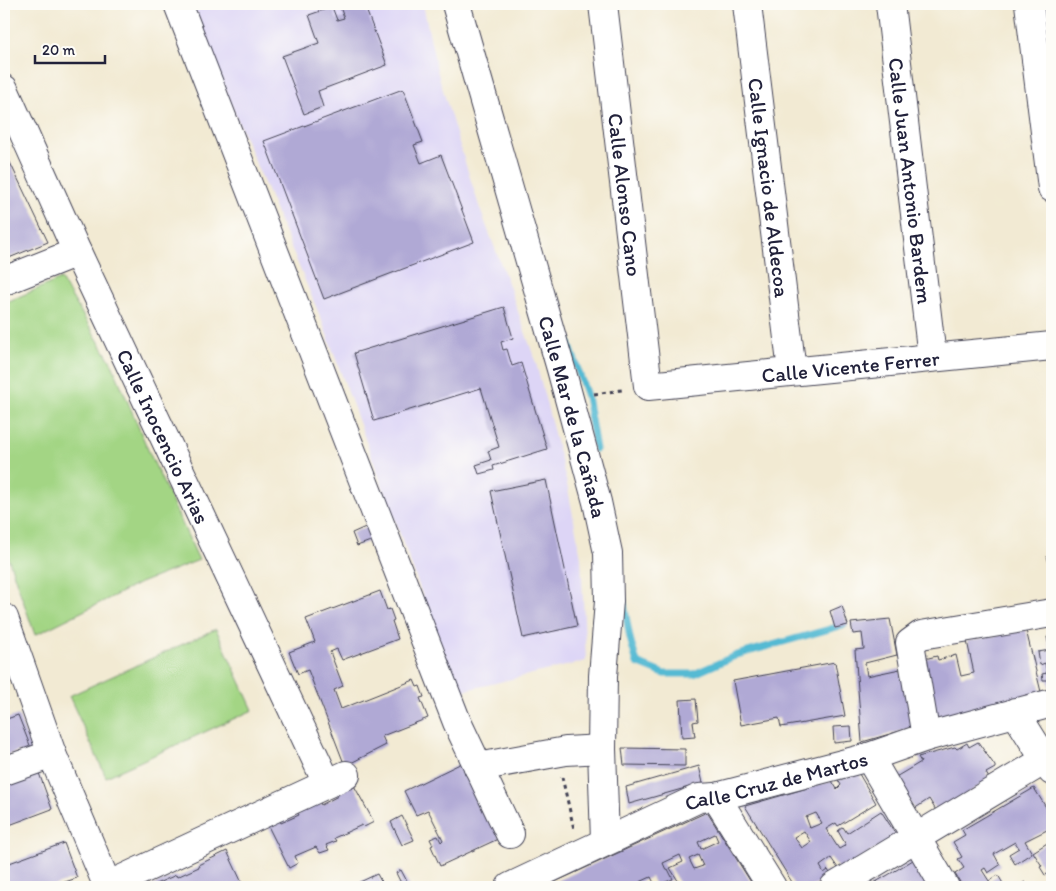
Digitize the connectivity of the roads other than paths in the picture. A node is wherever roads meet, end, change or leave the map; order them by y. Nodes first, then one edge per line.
1 (178, 4) edge
2 (456, 4) edge
3 (603, 4) edge
4 (747, 4) edge
5 (890, 4) edge
6 (1029, 4) edge
7 (4, 89) edge
8 (1052, 188) edge
9 (77, 252) junction
10 (4, 281) edge
11 (1052, 346) edge
12 (932, 358) junction
13 (792, 371) junction
14 (648, 386) joint
15 (1052, 613) edge
16 (4, 620) edge
17 (1052, 703) edge
18 (1015, 712) junction
19 (926, 737) junction
20 (602, 749) junction
21 (52, 754) junction
22 (869, 757) junction
23 (1048, 766) edge
24 (478, 767) junction
25 (4, 771) edge
26 (716, 797) junction
27 (605, 830) junction
28 (510, 834) dead end
29 (916, 839) junction
30 (107, 887) edge
31 (510, 887) edge
32 (772, 887) edge
33 (834, 887) edge
34 (945, 887) edge

1 - 24 street
2 - 20 street, Calle Mar de la Cañada
3 - 14 street, Calle Alonso Cano
4 - 13 street, Calle Ignacio de Aldecoa
5 - 12 street, Calle Juan Antonio Bardem
6 - 8 street
7 - 9 street, Calle Inocencio Arias
9 - 10 street
9 - 30 street, Calle Inocencio Arias
11 - 12 street, Calle Vicente Ferrer
12 - 13 street, Calle Vicente Ferrer
13 - 14 street, Calle Vicente Ferrer
15 - 19 street
16 - 21 street
17 - 18 street, Calle Cruz de Martos
18 - 19 street, Calle Cruz de Martos
18 - 23 street
19 - 22 street, Calle Cruz de Martos
20 - 24 street
20 - 27 street, Calle Mar de la Cañada
21 - 25 street
21 - 30 street
22 - 26 street, Calle Cruz de Martos
22 - 29 street
23 - 29 street
24 - 28 street
26 - 27 street, Calle Cruz de Martos
26 - 32 street
27 - 31 street, Calle Cruz de Martos
29 - 33 street
29 - 34 street

